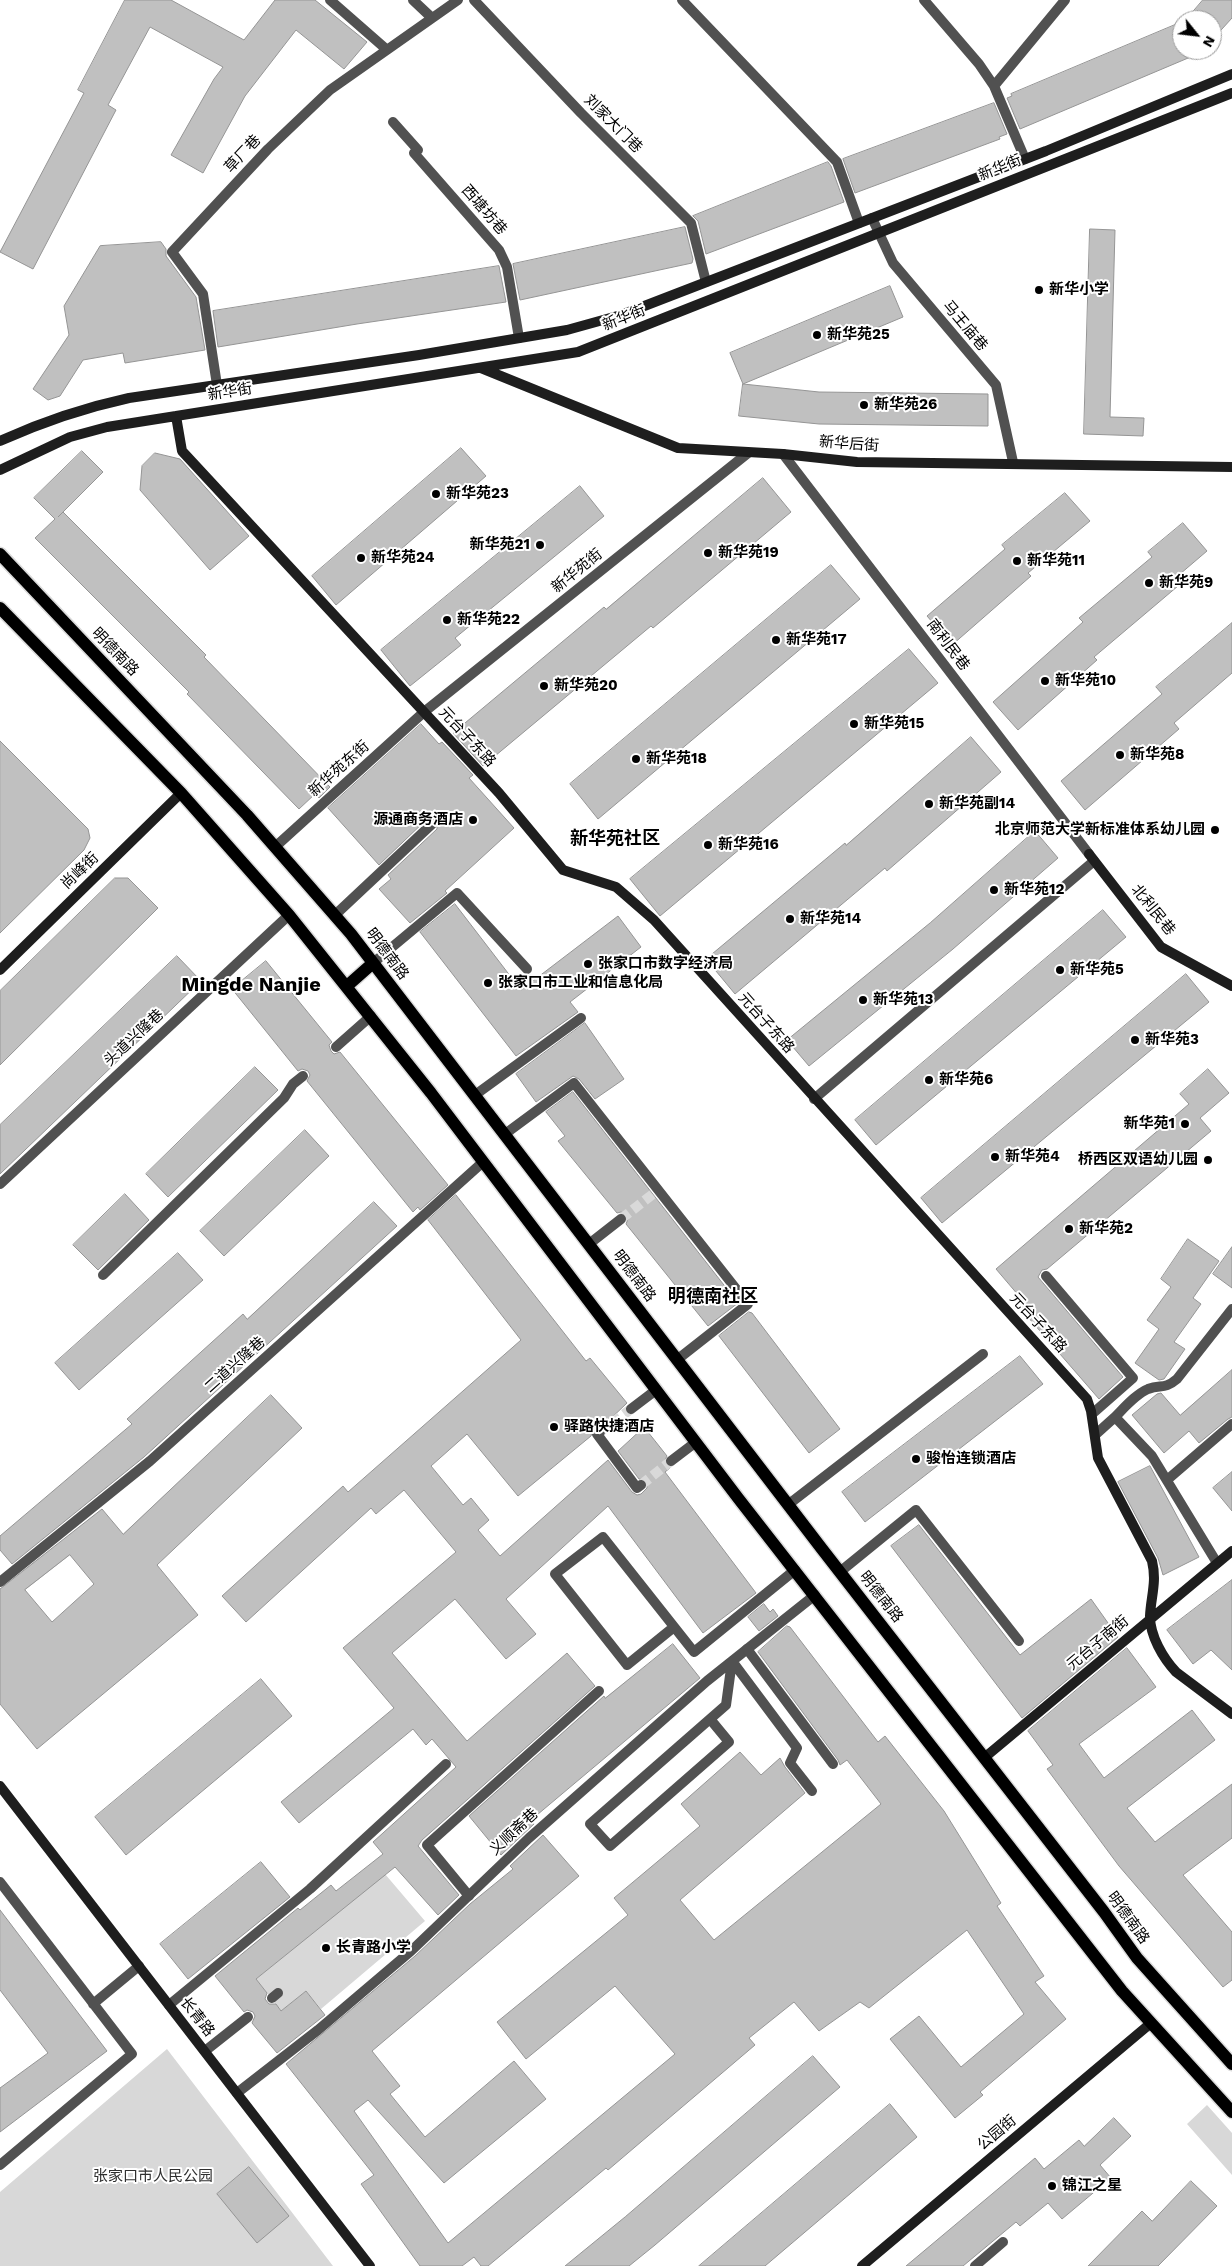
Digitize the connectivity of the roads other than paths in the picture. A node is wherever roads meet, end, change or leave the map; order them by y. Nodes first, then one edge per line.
1 (330, 0) edge
2 (413, 0) edge
3 (458, 0) edge
4 (474, 0) edge
5 (682, 0) edge
6 (924, 0) edge
7 (1065, 0) edge
8 (432, 18) junction
9 (386, 49) junction
10 (1232, 74) edge
11 (994, 86) junction
12 (1232, 93) edge
13 (392, 122) dead end
14 (1025, 159) junction
15 (872, 218) junction
16 (859, 223) junction
17 (878, 233) junction
18 (706, 282) junction
19 (519, 338) junction
20 (480, 368) junction
21 (217, 385) junction
22 (176, 416) junction
23 (0, 441) edge
24 (748, 453) junction
25 (783, 454) junction
26 (1013, 462) junction
27 (1232, 467) edge
28 (0, 470) edge
29 (0, 554) edge
30 (0, 608) edge
31 (424, 712) junction
32 (181, 793) junction
33 (432, 824) dead end
34 (275, 847) junction
35 (1092, 858) junction
36 (289, 915) junction
37 (335, 915) junction
38 (373, 963) junction
39 (527, 969) dead end
40 (0, 970) edge
41 (347, 986) junction
42 (1232, 986) edge
43 (371, 1016) junction
44 (581, 1018) dead end
45 (336, 1047) dead end
46 (303, 1076) dead end
47 (475, 1095) junction
48 (814, 1099) junction
49 (505, 1134) junction
50 (483, 1162) junction
51 (0, 1184) edge
52 (621, 1219) tunnel mouth
53 (590, 1244) junction
54 (102, 1275) dead end
55 (1046, 1276) dead end
56 (1232, 1309) edge
57 (983, 1354) dead end
58 (678, 1359) junction
59 (656, 1390) junction
60 (631, 1409) tunnel mouth
61 (1092, 1414) junction
62 (1115, 1417) junction
63 (1232, 1424) edge
64 (600, 1432) dead end
65 (1095, 1436) junction
66 (696, 1442) junction
67 (671, 1461) tunnel mouth
68 (1167, 1480) junction
69 (641, 1485) dead end
70 (789, 1504) junction
71 (1232, 1551) edge
72 (1217, 1564) junction
73 (795, 1570) junction
74 (841, 1571) junction
75 (0, 1582) edge
76 (815, 1595) junction
77 (1150, 1618) junction
78 (674, 1627) junction
79 (1020, 1641) dead end
80 (747, 1649) junction
81 (732, 1661) junction
82 (599, 1691) dead end
83 (1232, 1714) edge
84 (710, 1719) junction
85 (984, 1758) junction
86 (446, 1764) dead end
87 (833, 1764) dead end
88 (0, 1786) edge
89 (812, 1791) dead end
90 (0, 1882) edge
91 (469, 1896) junction
92 (139, 1966) junction
93 (94, 2004) junction
94 (169, 2005) junction
95 (248, 2017) dead end
96 (1151, 2022) junction
97 (205, 2051) junction
98 (1232, 2064) edge
99 (237, 2094) junction
100 (1232, 2112) edge
101 (0, 2165) edge
102 (1003, 2242) dead end
103 (370, 2266) edge
104 (862, 2266) edge
105 (975, 2266) edge

1 - 9 street
2 - 8 street
3 - 8 street, 草厂巷
4 - 18 street, 刘家大门巷
5 - 16 street
6 - 11 street
7 - 11 street
8 - 9 street, 草厂巷
9 - 21 street, 草厂巷
10 - 14 street, 新华街
11 - 14 street
12 - 17 street, 新华街
13 - 19 street, 西塘坊巷
14 - 15 street, 新华街
15 - 16 street, 新华街
15 - 17 street, 马王庙巷
16 - 18 street, 新华街
17 - 20 street, 新华街
17 - 26 street, 马王庙巷
18 - 19 street, 新华街
19 - 21 street, 新华街
20 - 22 street, 新华街
20 - 24 street, 新华后街
21 - 23 street, 新华街
22 - 28 street, 新华街
22 - 31 street, 元台子东路
24 - 25 street, 新华后街
24 - 31 street, 新华苑街
25 - 26 street, 新华后街
25 - 35 street, 南利民巷
26 - 27 street, 新华后街
29 - 34 main road, 明德南路
30 - 32 main road
31 - 34 street, 新华苑东街
31 - 48 street, 元台子东路
32 - 36 main road
32 - 40 street, 尚峰街
33 - 37 street
34 - 37 main road, 明德南路
35 - 42 street, 北利民巷
35 - 48 street
36 - 41 main road
36 - 51 street, 头道兴隆巷
37 - 38 main road, 明德南路
38 - 39 street
38 - 41 main road
38 - 47 main road, 明德南路
41 - 43 main road
43 - 45 street
43 - 50 main road
44 - 47 street
46 - 54 street
47 - 49 main road, 明德南路
48 - 61 street, 元台子东路
49 - 53 main road, 明德南路
49 - 58 street
50 - 59 main road
50 - 75 street, 二道兴隆巷
52 - 53 street
53 - 58 main road, 明德南路
55 - 61 street
56 - 62 street
57 - 70 street
58 - 70 main road, 明德南路
59 - 60 street
59 - 66 main road
61 - 65 street, 元台子东路
62 - 65 street
62 - 68 street
63 - 68 street
64 - 69 street
65 - 77 street, 元台子东路
66 - 67 street
66 - 73 main road
68 - 72 street
70 - 74 main road, 明德南路
71 - 72 street, 元台子南街
72 - 77 street, 元台子南街
73 - 76 main road
73 - 78 street
74 - 79 street
74 - 85 main road, 明德南路
76 - 80 street, 义顺斋巷
76 - 96 main road
77 - 83 street, 元台子东路
77 - 85 street, 元台子南街
78 - 78 street
80 - 81 street, 义顺斋巷
80 - 87 street
81 - 84 street
81 - 89 street
81 - 91 street, 义顺斋巷
82 - 91 street
84 - 84 street
85 - 98 main road, 明德南路
86 - 94 street
88 - 92 street, 长青路
90 - 93 street
91 - 99 street, 义顺斋巷
92 - 93 street
92 - 94 street, 长青路
93 - 101 street
94 - 97 street, 长青路
95 - 97 street
96 - 100 main road
96 - 104 street, 公园街
97 - 99 street, 长青路
99 - 103 street, 长青路
102 - 105 street

